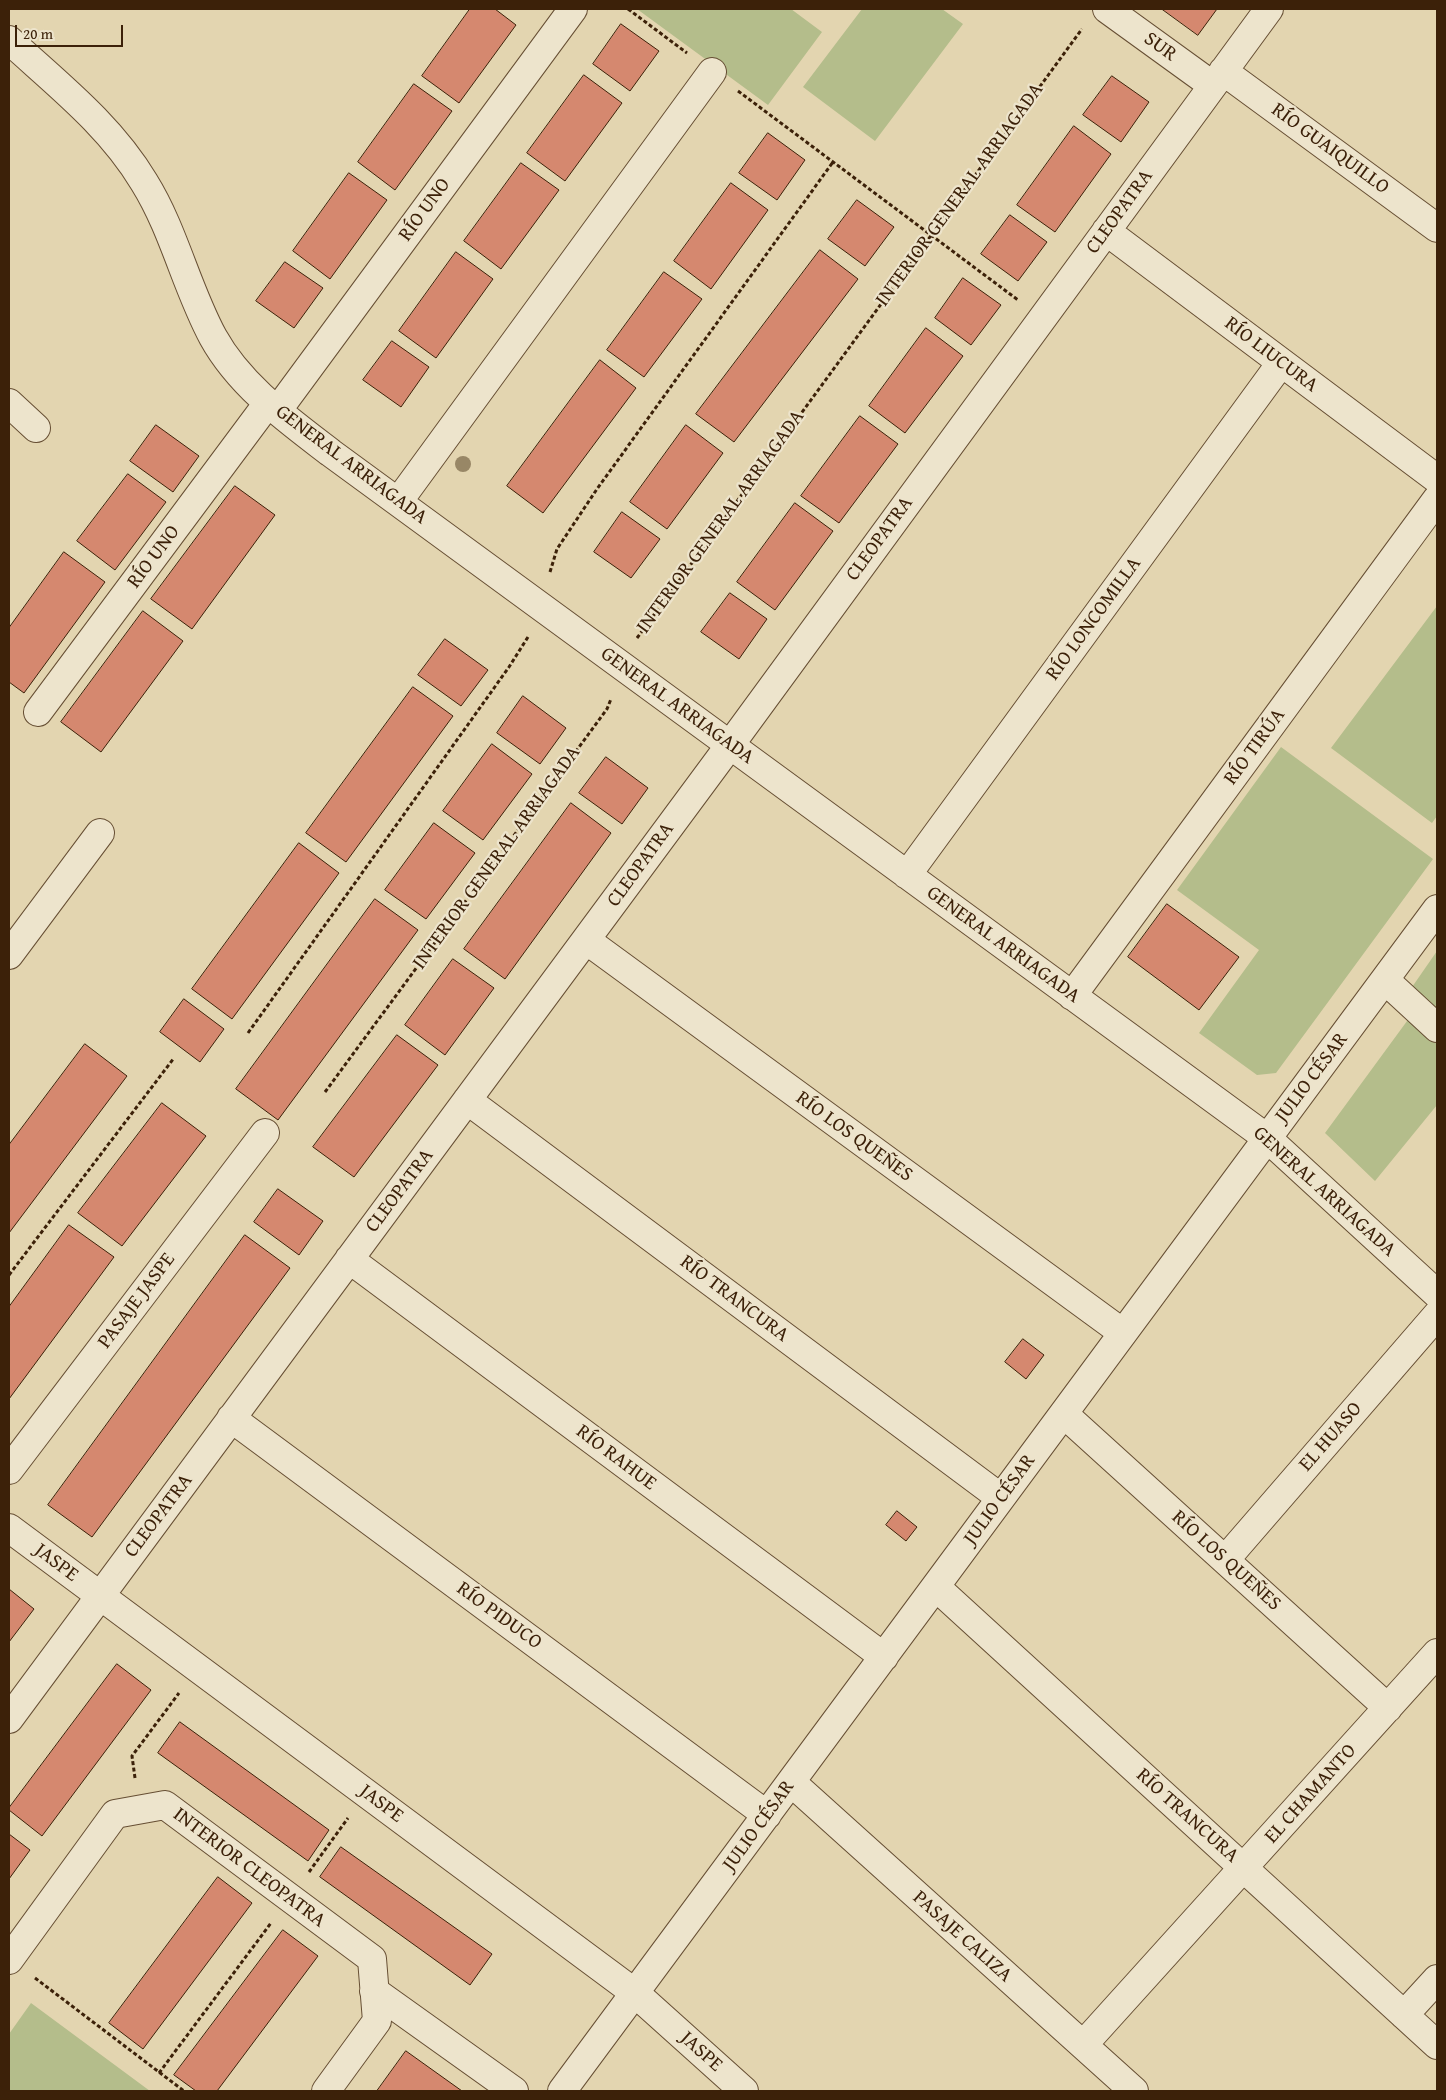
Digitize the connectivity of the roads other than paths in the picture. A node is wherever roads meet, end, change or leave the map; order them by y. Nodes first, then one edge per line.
1 (573, 9) edge
2 (1107, 9) edge
3 (1269, 9) edge
4 (9, 40) edge
5 (712, 72) road end
6 (1217, 78) junction
7 (1437, 228) edge
8 (1106, 231) junction
9 (1281, 363) junction
10 (9, 403) edge
11 (273, 407) junction
12 (36, 428) dead end
13 (1437, 479) edge
14 (1437, 499) edge
15 (398, 502) junction
16 (38, 712) dead end
17 (730, 745) junction
18 (100, 833) dead end
19 (907, 875) junction
20 (1437, 909) edge
21 (586, 940) junction
22 (9, 955) edge
23 (1385, 980) junction
24 (1072, 996) junction
25 (1437, 1028) edge
26 (467, 1100) junction
27 (265, 1133) dead end
28 (1267, 1138) junction
29 (349, 1259) junction
30 (1437, 1294) edge
31 (1437, 1315) edge
32 (1123, 1333) junction
33 (1064, 1414) junction
34 (231, 1418) junction
35 (9, 1470) edge
36 (1001, 1498) junction
37 (9, 1528) edge
38 (1225, 1560) junction
39 (936, 1587) junction
40 (100, 1596) junction
41 (1437, 1653) edge
42 (884, 1657) junction
43 (1388, 1708) junction
44 (9, 1719) edge
45 (791, 1782) junction
46 (767, 1815) junction
47 (1244, 1868) junction
48 (9, 1959) edge
49 (1437, 1978) edge
50 (374, 1991) junction
51 (635, 1993) junction
52 (1404, 2015) junction
53 (1083, 2045) junction
54 (1437, 2045) edge
55 (326, 2091) edge
56 (514, 2091) edge
57 (562, 2091) edge
58 (744, 2091) edge
59 (1134, 2091) edge

1 - 11 street, RÍO UNO
2 - 6 street, SUR
3 - 6 street, CLEOPATRA
4 - 11 street, GENERAL ARRIAGADA
5 - 15 street
6 - 7 street, RÍO GUAIQUILLO
6 - 8 street, CLEOPATRA
8 - 9 street, RÍO LIUCURA
8 - 17 street, CLEOPATRA
9 - 13 street, RÍO LIUCURA
9 - 19 street, RÍO LONCOMILLA
10 - 12 street
11 - 15 street, GENERAL ARRIAGADA
11 - 16 street, RÍO UNO
14 - 24 street, RÍO TIRÚA
15 - 17 street, GENERAL ARRIAGADA
17 - 19 street, GENERAL ARRIAGADA
17 - 21 street, CLEOPATRA
18 - 22 street
19 - 24 street, GENERAL ARRIAGADA
20 - 23 street, JULIO CÉSAR
21 - 26 street, CLEOPATRA
21 - 32 street, RÍO LOS QUEÑES
23 - 25 street
23 - 28 street, JULIO CÉSAR
24 - 28 street, GENERAL ARRIAGADA
26 - 29 street, CLEOPATRA
26 - 36 street, RÍO TRANCURA
27 - 35 street, PASAJE JASPE
28 - 30 street, GENERAL ARRIAGADA
28 - 32 street, JULIO CÉSAR
29 - 34 street, CLEOPATRA
29 - 42 street, RÍO RAHUE
31 - 38 street, EL HUASO
32 - 33 street, JULIO CÉSAR
33 - 36 street, JULIO CÉSAR
33 - 38 street, RÍO LOS QUEÑES
34 - 40 street, CLEOPATRA
34 - 46 street, RÍO PIDUCO
36 - 39 street, JULIO CÉSAR
37 - 40 street, JASPE
38 - 43 street, RÍO LOS QUEÑES
39 - 42 street, JULIO CÉSAR
39 - 47 street, RÍO TRANCURA
40 - 44 street, CLEOPATRA
40 - 51 street, JASPE
41 - 43 street, EL CHAMANTO
42 - 45 street, JULIO CÉSAR
43 - 47 street, EL CHAMANTO
45 - 46 street, JULIO CÉSAR
45 - 53 street, PASAJE CALIZA
46 - 51 street, JULIO CÉSAR
47 - 52 street, RÍO TRANCURA
47 - 53 street, EL CHAMANTO
48 - 50 street, INTERIOR CLEOPATRA
49 - 52 street
50 - 55 street
50 - 56 street
51 - 57 street, JULIO CÉSAR
51 - 58 street, JASPE
52 - 54 street, RÍO TRANCURA
53 - 59 street, PASAJE CALIZA

